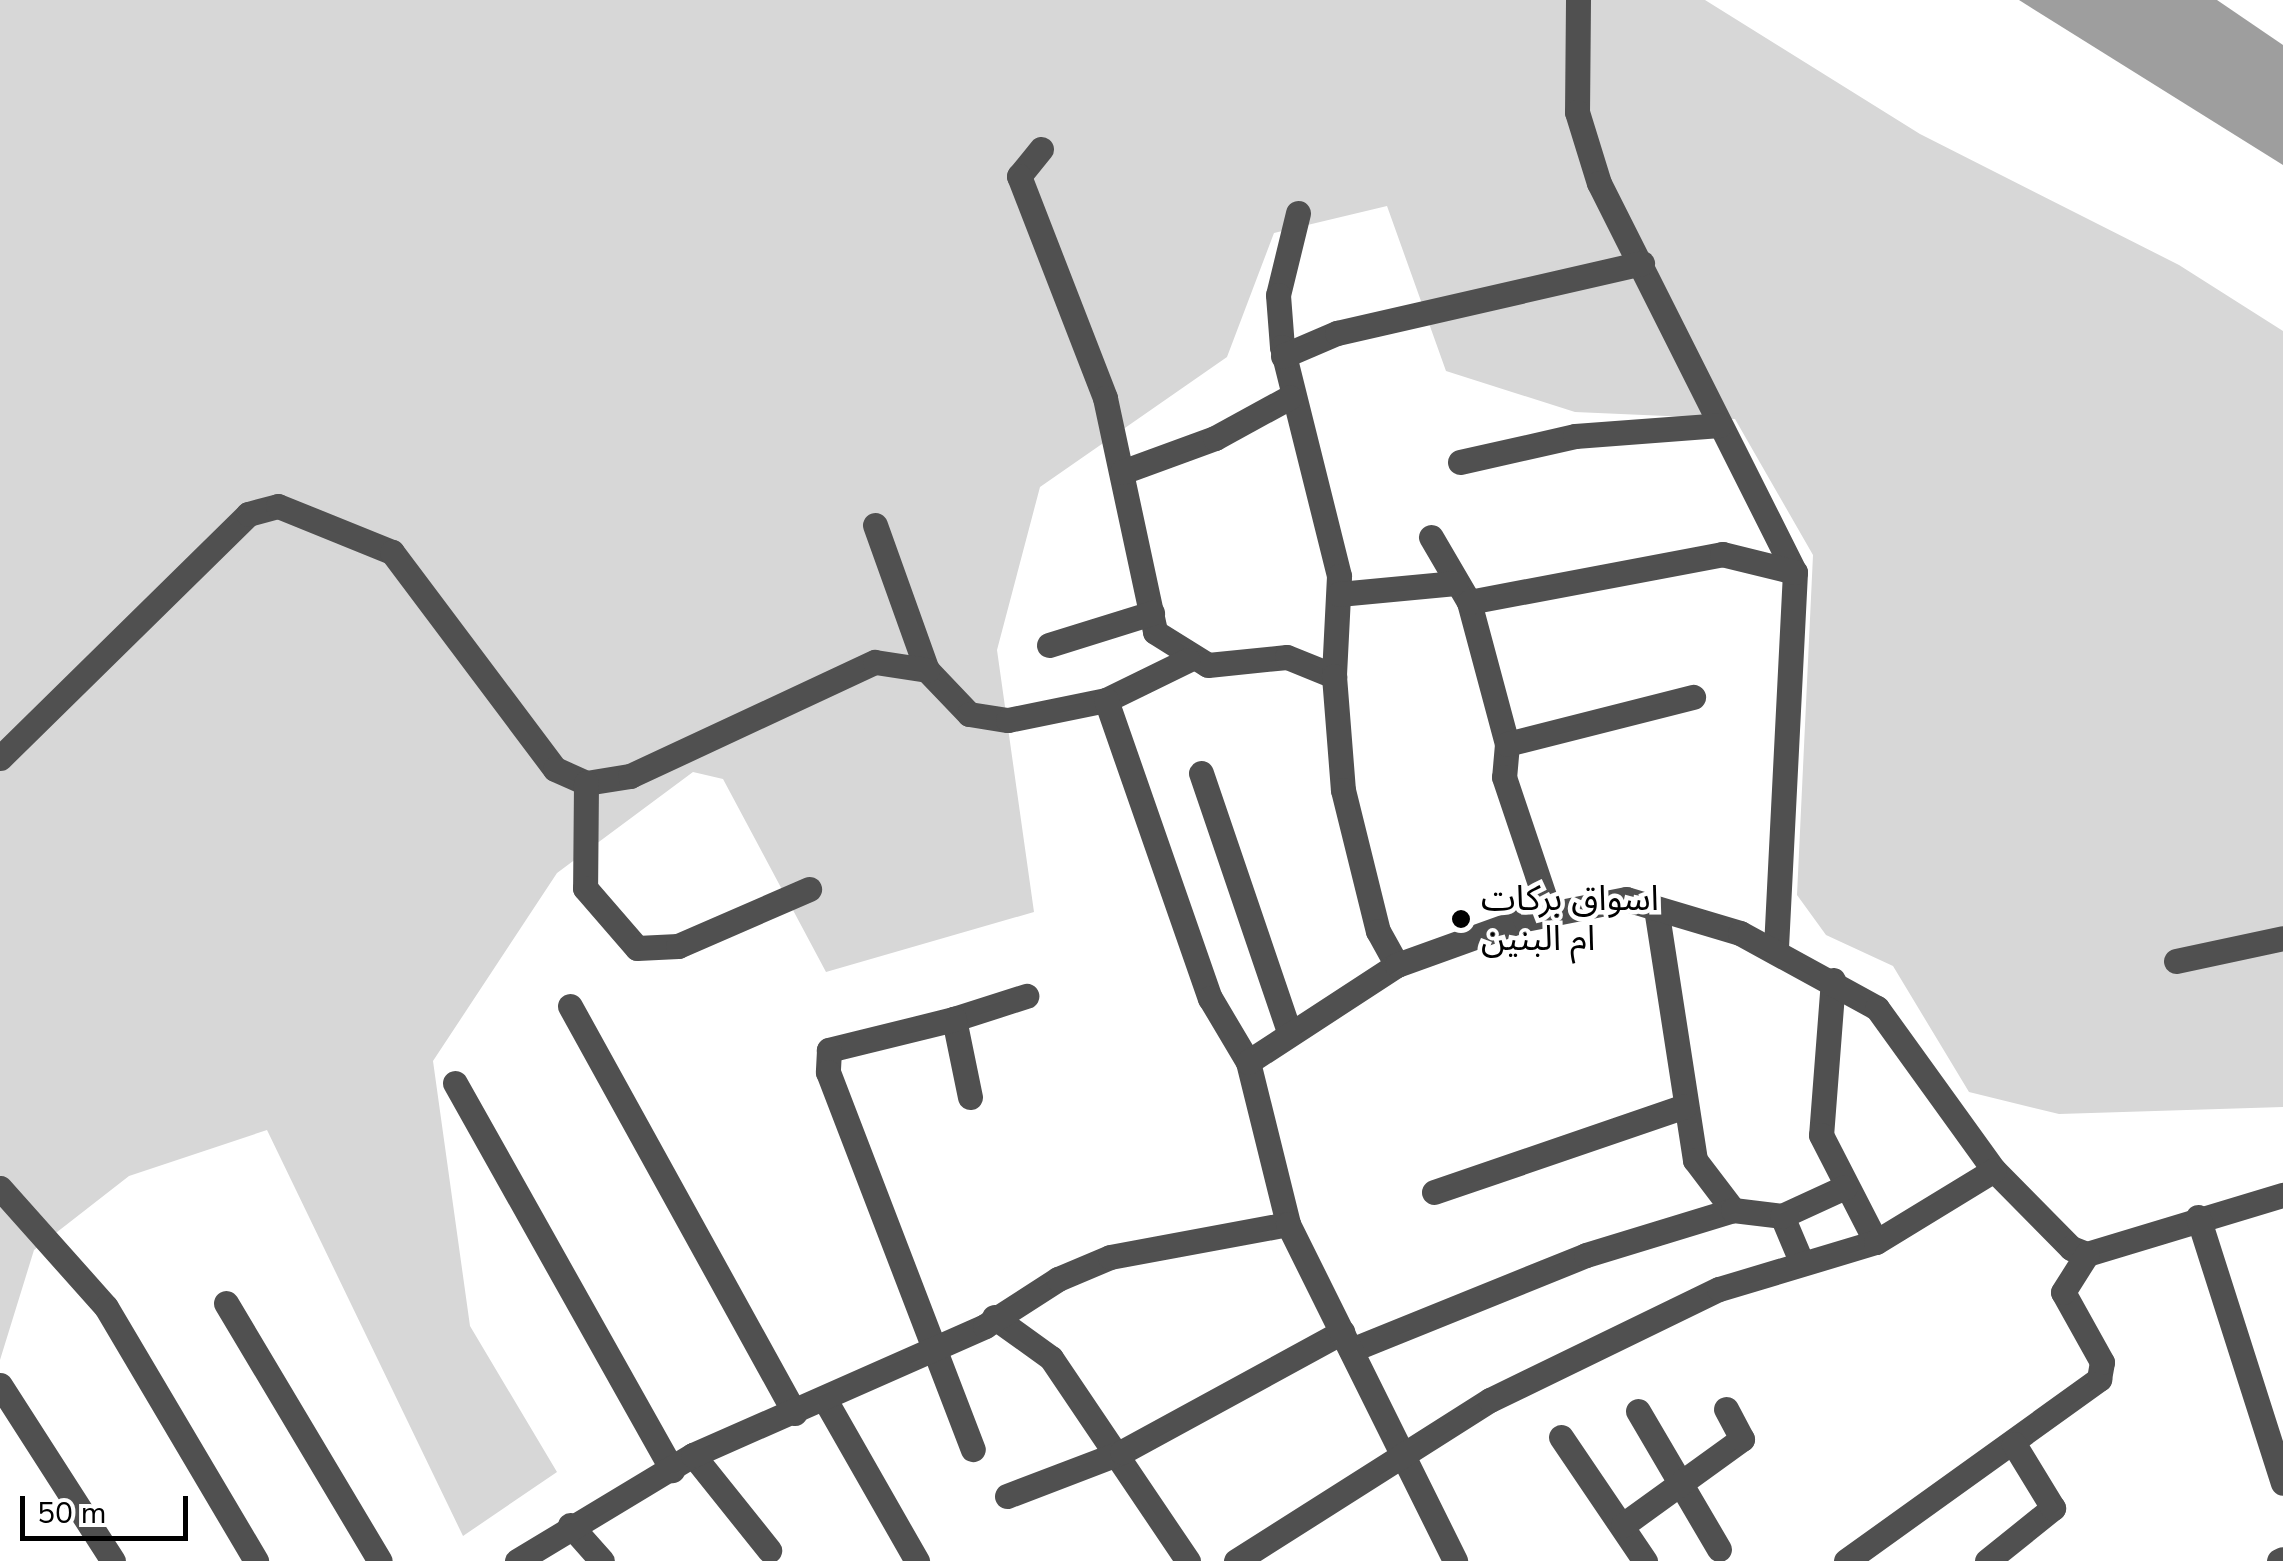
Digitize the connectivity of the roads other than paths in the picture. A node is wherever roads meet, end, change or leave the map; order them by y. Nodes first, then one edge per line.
1 (1578, 0) edge
2 (1040, 149) dead end
3 (1298, 213) dead end
4 (1642, 263) junction
5 (1283, 356) junction
6 (1290, 397) junction
7 (1720, 425) junction
8 (1460, 462) dead end
9 (1122, 472) junction
10 (875, 525) dead end
11 (1431, 537) dead end
12 (1795, 572) junction
13 (1462, 592) junction
14 (1339, 594) junction
15 (1152, 614) junction
16 (1049, 645) dead end
17 (1188, 660) junction
18 (927, 670) junction
19 (1334, 676) junction
20 (1693, 696) dead end
21 (1106, 700) junction
22 (1506, 744) junction
23 (0, 758) edge
24 (1201, 772) dead end
25 (586, 783) junction
26 (809, 889) dead end
27 (1656, 908) junction
28 (1551, 917) junction
29 (2283, 938) edge
30 (1776, 950) junction
31 (2176, 961) dead end
32 (1398, 964) junction
33 (1833, 980) junction
34 (1026, 996) dead end
35 (570, 1006) dead end
36 (954, 1019) junction
37 (1289, 1032) junction
38 (1248, 1062) junction
39 (456, 1082) dead end
40 (970, 1097) dead end
41 (1686, 1106) junction
42 (1994, 1170) junction
43 (1845, 1187) junction
44 (0, 1188) edge
45 (1434, 1192) dead end
46 (2283, 1195) edge
47 (1733, 1210) junction
48 (1782, 1216) junction
49 (2198, 1217) junction
50 (1288, 1224) junction
51 (1876, 1242) junction
52 (2088, 1254) junction
53 (1801, 1262) junction
54 (226, 1303) dead end
55 (994, 1317) junction
56 (1346, 1341) junction
57 (939, 1344) junction
58 (0, 1385) edge
59 (824, 1398) junction
60 (1726, 1409) dead end
61 (1638, 1411) dead end
62 (795, 1413) junction
63 (1561, 1437) dead end
64 (2014, 1444) junction
65 (973, 1448) dead end
66 (1122, 1452) junction
67 (1401, 1456) junction
68 (682, 1463) junction
69 (1684, 1482) junction
70 (2283, 1483) edge
71 (1007, 1496) dead end
72 (1623, 1525) junction
73 (570, 1526) junction
74 (1719, 1549) dead end
75 (768, 1550) dead end
76 (523, 1560) edge
77 (113, 1561) edge
78 (256, 1561) edge
79 (380, 1561) edge
80 (602, 1561) edge
81 (917, 1561) edge
82 (1188, 1561) edge
83 (1236, 1561) edge
84 (1455, 1561) edge
85 (1645, 1561) edge
86 (1846, 1561) edge
87 (1987, 1561) edge

1 - 4 street
2 - 9 street
3 - 5 street
4 - 5 street
4 - 7 street
5 - 6 street
6 - 9 street
6 - 14 street
7 - 8 street
7 - 12 street
9 - 15 street
10 - 18 street
11 - 13 street
12 - 13 street
12 - 30 street
13 - 14 street
13 - 22 street
14 - 19 street
15 - 16 street
15 - 17 street
17 - 19 street
17 - 21 street
18 - 21 street
18 - 25 street
19 - 32 street
20 - 22 street
21 - 38 street
22 - 28 street
23 - 25 street
24 - 37 street
25 - 26 street
27 - 28 street
27 - 30 street
27 - 41 street
28 - 32 street
29 - 31 street
30 - 33 street
32 - 37 street
33 - 42 street
33 - 43 street
34 - 36 street
35 - 62 street
36 - 40 street
36 - 57 street
37 - 38 street
38 - 50 street
39 - 68 street
41 - 45 street
41 - 47 street
42 - 51 street
42 - 52 street
43 - 48 street
43 - 51 street
44 - 78 street
46 - 49 street
47 - 48 street
47 - 56 street
48 - 53 street
49 - 52 street
49 - 70 street
50 - 55 street
50 - 56 street
51 - 53 street
52 - 64 street
53 - 67 street
54 - 79 street
55 - 57 street
55 - 66 street
56 - 66 street
56 - 67 street
57 - 59 street
57 - 65 street
58 - 77 street
59 - 62 street
59 - 81 street
60 - 69 street
61 - 69 street
62 - 68 street
63 - 72 street
64 - 86 street
64 - 87 street
66 - 71 street
66 - 82 street
67 - 83 street
67 - 84 street
68 - 73 street
68 - 75 street
69 - 72 street
69 - 74 street
72 - 85 street
73 - 76 street
73 - 80 street

